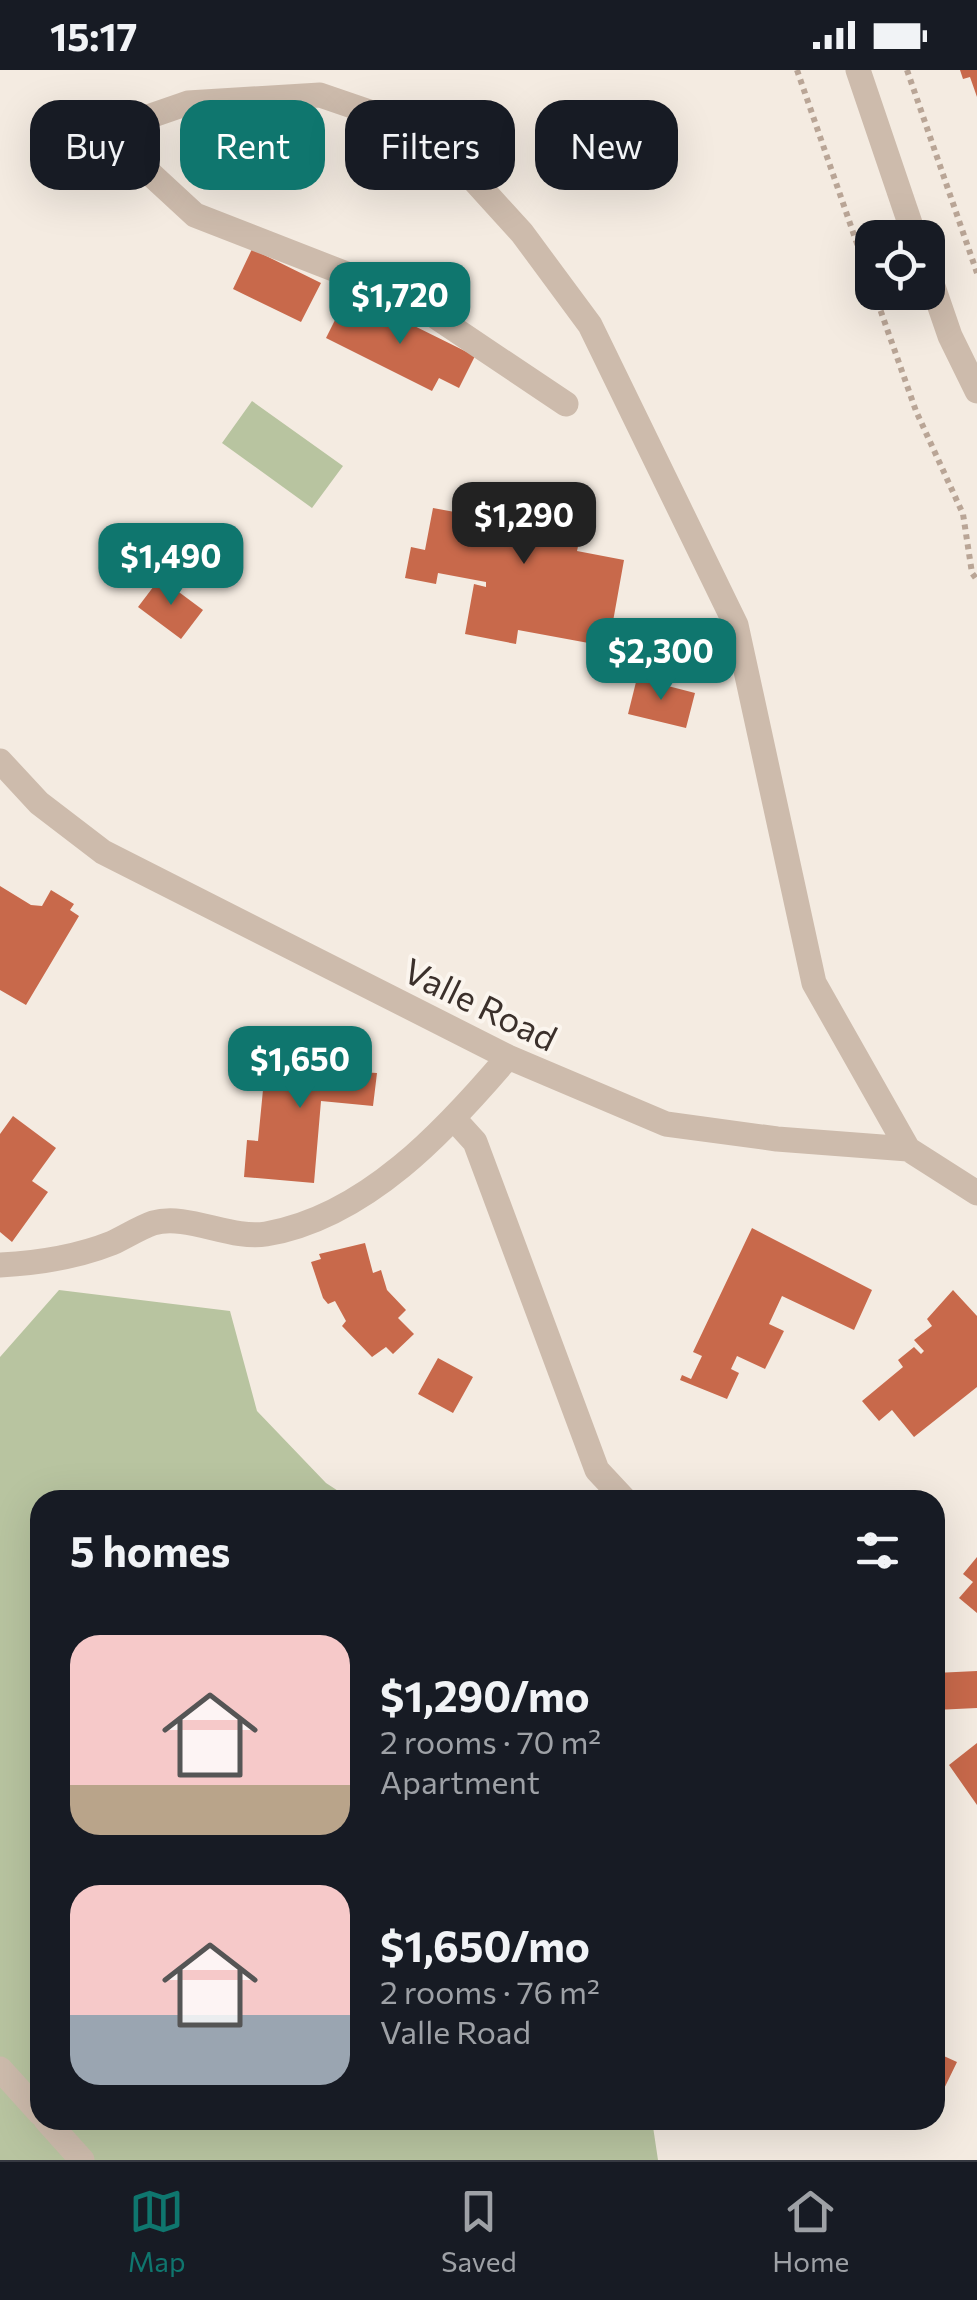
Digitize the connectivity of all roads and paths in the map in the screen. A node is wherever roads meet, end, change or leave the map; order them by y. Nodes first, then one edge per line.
1 (797, 70) edge
2 (858, 70) edge
3 (907, 70) edge
4 (910, 220) edge
5 (855, 236) edge
6 (977, 273) edge
7 (881, 310) edge
8 (944, 310) edge
9 (973, 376) edge
10 (566, 404) dead end
11 (977, 580) edge
12 (0, 761) edge
13 (508, 1057) junction
14 (455, 1120) junction
15 (908, 1149) junction
16 (977, 1193) edge
17 (0, 1265) edge
18 (616, 1490) edge
19 (0, 2069) edge
20 (30, 2102) edge
21 (55, 2130) edge
22 (82, 2160) edge

1 - 5 path
2 - 4 street
3 - 6 path
7 - 11 path
8 - 9 street
10 - 15 street
12 - 13 street, Valle Road
13 - 14 street
13 - 15 street, Valle Road
14 - 17 street
14 - 18 street
15 - 16 street, Valle Road
19 - 20 street
21 - 22 street

